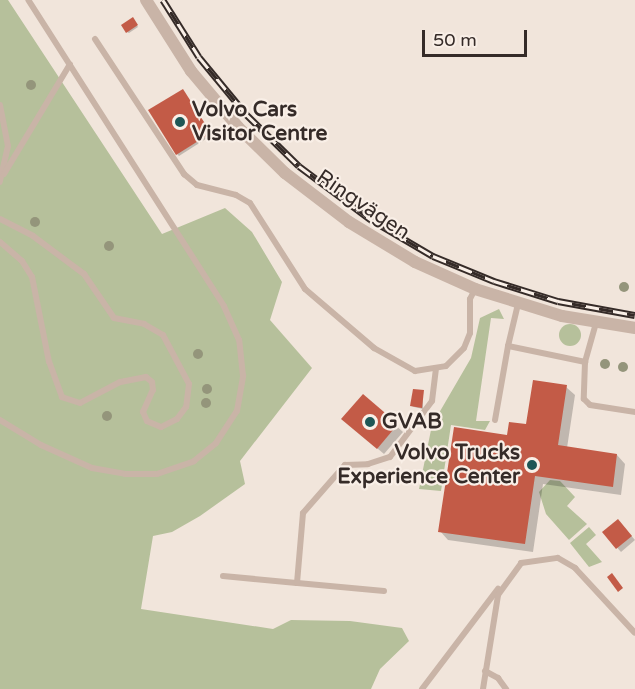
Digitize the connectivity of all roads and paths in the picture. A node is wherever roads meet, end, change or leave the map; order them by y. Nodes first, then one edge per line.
1 (28, 0) edge
2 (146, 0) edge
3 (95, 39) dead end
4 (70, 64) junction
5 (0, 105) edge
6 (4, 174) junction
7 (0, 182) edge
8 (0, 219) edge
9 (0, 242) edge
10 (475, 289) junction
11 (518, 304) junction
12 (596, 323) junction
13 (635, 328) edge
14 (508, 346) junction
15 (585, 362) junction
16 (436, 370) junction
17 (635, 412) edge
18 (0, 420) edge
19 (495, 420) dead end
20 (223, 576) dead end
21 (297, 583) junction
22 (502, 584) junction
23 (384, 591) dead end
24 (635, 633) edge
25 (485, 671) junction
26 (423, 689) edge
27 (483, 689) edge
28 (506, 689) edge

1 - 4 lane
2 - 10 street, Ringvägen
3 - 16 lane
4 - 6 lane
4 - 18 lane
5 - 6 lane
6 - 7 lane
8 - 9 lane
10 - 11 street, Ringvägen
10 - 16 lane
11 - 12 street, Ringvägen
11 - 14 lane
12 - 13 street, Ringvägen
12 - 15 lane
14 - 15 lane
14 - 19 lane
15 - 17 lane
16 - 21 lane
20 - 21 lane
21 - 23 lane
22 - 24 lane
22 - 25 lane
22 - 26 lane
25 - 27 lane
25 - 28 lane

